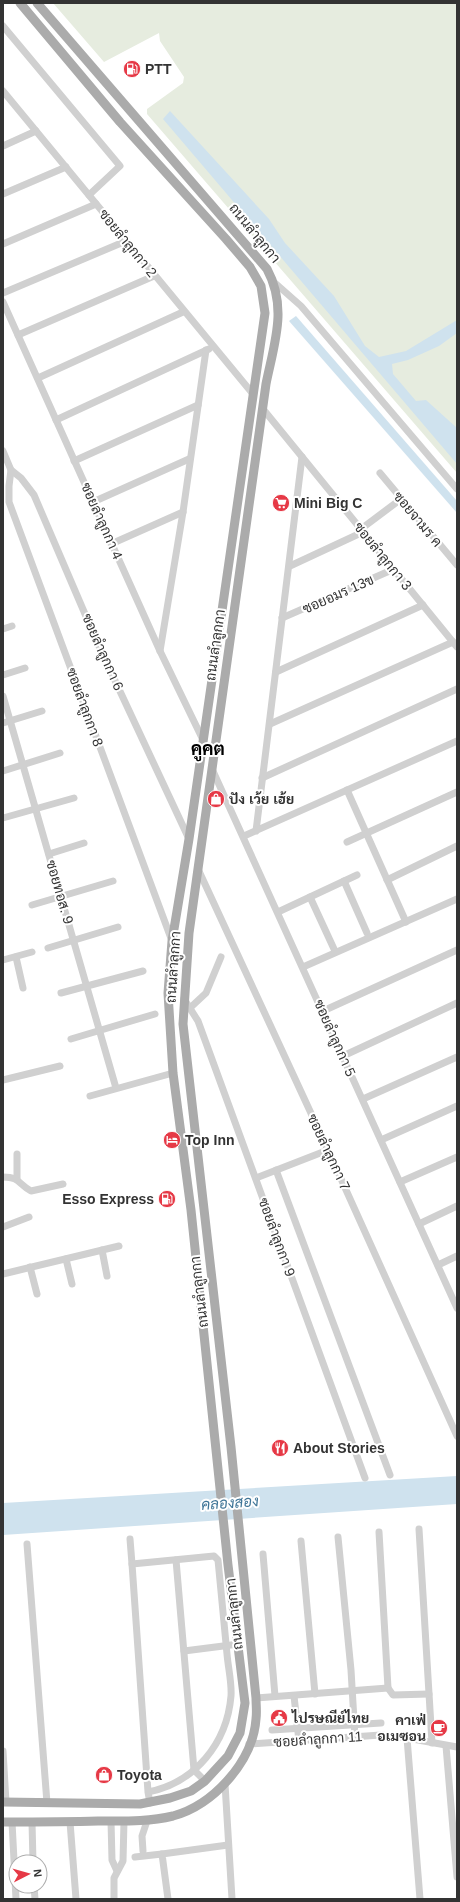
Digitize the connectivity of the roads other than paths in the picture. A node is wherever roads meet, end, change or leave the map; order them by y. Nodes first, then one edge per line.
1 (20, 3) edge
2 (37, 3) edge
3 (3, 26) edge
4 (4, 94) edge
5 (147, 129) junction
6 (36, 131) junction
7 (136, 139) junction
8 (3, 146) edge
9 (66, 167) junction
10 (3, 194) edge
11 (89, 195) junction
12 (96, 204) junction
13 (126, 241) junction
14 (3, 244) edge
15 (154, 276) junction
16 (275, 283) junction
17 (3, 293) edge
18 (3, 302) edge
19 (183, 312) junction
20 (18, 335) junction
21 (210, 349) junction
22 (38, 378) junction
23 (253, 394) junction
24 (198, 405) junction
25 (263, 409) junction
26 (56, 420) junction
27 (3, 452) edge
28 (302, 457) junction
29 (189, 459) junction
30 (74, 461) junction
31 (11, 470) junction
32 (380, 473) dead end
33 (457, 489) edge
34 (401, 499) junction
35 (93, 502) junction
36 (6, 503) edge
37 (183, 512) junction
38 (362, 531) junction
39 (112, 544) junction
40 (457, 565) edge
41 (290, 566) junction
42 (394, 569) junction
43 (423, 605) junction
44 (282, 618) junction
45 (12, 626) dead end
46 (3, 629) edge
47 (455, 644) edge
48 (160, 651) junction
49 (25, 668) dead end
50 (276, 672) junction
51 (3, 675) edge
52 (457, 689) edge
53 (3, 696) edge
54 (42, 711) dead end
55 (7, 722) edge
56 (270, 724) junction
57 (203, 740) junction
58 (457, 741) edge
59 (60, 753) dead end
60 (23, 764) junction
61 (212, 768) junction
62 (3, 771) edge
63 (262, 778) junction
64 (347, 790) junction
65 (457, 792) edge
66 (74, 798) dead end
67 (36, 809) junction
68 (3, 818) edge
69 (256, 831) junction
70 (365, 833) junction
71 (244, 836) junction
72 (189, 839) junction
73 (84, 842) dead end
74 (347, 842) dead end
75 (457, 846) edge
76 (49, 854) junction
77 (198, 868) junction
78 (357, 875) dead end
79 (387, 880) junction
80 (113, 881) dead end
81 (344, 881) junction
82 (61, 896) junction
83 (310, 897) junction
84 (457, 899) edge
85 (32, 906) dead end
86 (278, 912) junction
87 (406, 922) junction
88 (118, 927) dead end
89 (367, 933) dead end
90 (74, 941) junction
91 (172, 941) junction
92 (48, 948) dead end
93 (334, 949) dead end
94 (457, 950) edge
95 (32, 952) dead end
96 (16, 957) junction
97 (221, 957) dead end
98 (3, 960) edge
99 (303, 967) junction
100 (143, 971) dead end
101 (87, 985) junction
102 (23, 988) dead end
103 (61, 993) dead end
104 (184, 998) junction
105 (457, 1004) edge
106 (191, 1007) junction
107 (322, 1011) junction
108 (155, 1014) dead end
109 (99, 1031) junction
110 (71, 1039) dead end
111 (343, 1056) junction
112 (457, 1057) edge
113 (60, 1066) dead end
114 (173, 1073) junction
115 (3, 1080) edge
116 (116, 1088) junction
117 (90, 1096) dead end
118 (363, 1099) junction
119 (457, 1106) edge
120 (194, 1126) junction
121 (181, 1128) junction
122 (382, 1140) junction
123 (328, 1150) junction
124 (17, 1154) dead end
125 (457, 1157) edge
126 (276, 1170) junction
127 (3, 1178) edge
128 (256, 1178) junction
129 (17, 1179) junction
130 (400, 1182) junction
131 (63, 1184) dead end
132 (457, 1206) edge
133 (29, 1218) dead end
134 (419, 1224) junction
135 (3, 1227) edge
136 (119, 1246) dead end
137 (102, 1250) junction
138 (457, 1256) edge
139 (66, 1259) junction
140 (438, 1265) junction
141 (30, 1267) junction
142 (3, 1274) edge
143 (107, 1276) dead end
144 (72, 1284) dead end
145 (37, 1294) dead end
146 (457, 1307) edge
147 (457, 1436) edge
148 (390, 1475) dead end
149 (365, 1478) dead end
150 (419, 1529) dead end
151 (379, 1532) dead end
152 (338, 1537) dead end
153 (130, 1539) dead end
154 (301, 1541) dead end
155 (28, 1544) dead end
156 (263, 1554) dead end
157 (176, 1560) junction
158 (132, 1564) junction
159 (239, 1644) junction
160 (226, 1646) junction
161 (184, 1651) junction
162 (388, 1688) junction
163 (352, 1690) junction
164 (315, 1694) junction
165 (429, 1694) junction
166 (275, 1696) junction
167 (294, 1696) junction
168 (256, 1698) junction
169 (381, 1723) dead end
170 (354, 1724) junction
171 (298, 1729) junction
172 (272, 1730) dead end
173 (355, 1737) junction
174 (407, 1738) junction
175 (299, 1741) junction
176 (432, 1743) junction
177 (249, 1744) junction
178 (446, 1746) junction
179 (457, 1748) edge
180 (3, 1751) edge
181 (194, 1770) junction
182 (205, 1781) junction
183 (225, 1784) junction
184 (148, 1792) junction
185 (5, 1802) edge
186 (46, 1803) junction
187 (150, 1803) junction
188 (111, 1821) junction
189 (124, 1821) junction
190 (147, 1821) junction
191 (8, 1822) edge
192 (32, 1822) junction
193 (70, 1822) junction
194 (228, 1845) junction
195 (143, 1851) dead end
196 (33, 1854) edge
197 (162, 1854) junction
198 (134, 1857) dead end
199 (116, 1871) junction
200 (457, 1877) edge
201 (16, 1899) edge
202 (76, 1899) edge
203 (114, 1899) edge
204 (168, 1899) edge
205 (232, 1899) edge
206 (420, 1899) edge

1 - 7 main road, ถนนลำลูกกา
2 - 5 main road, ถนนลำลูกกา
3 - 11 street
4 - 6 street, ซอยลำลูกกา 2
5 - 7 main road
5 - 16 main road, ถนนลำลูกกา
6 - 8 street
6 - 9 street, ซอยลำลูกกา 2
7 - 23 main road, ถนนลำลูกกา
9 - 10 street
9 - 11 street, ซอยลำลูกกา 2
11 - 12 street, ซอยลำลูกกา 2
12 - 13 street, ซอยลำลูกกา 2
12 - 14 street
13 - 15 street, ซอยลำลูกกา 2
13 - 17 street
15 - 19 street, ซอยลำลูกกา 2
15 - 20 street
16 - 25 main road, ถนนลำลูกกา
16 - 33 street
18 - 20 street, ซอยลำลูกกา 4
19 - 21 street, ซอยลำลูกกา 2
19 - 22 street
20 - 22 street, ซอยลำลูกกา 4
21 - 23 street, ซอยลำลูกกา 2
21 - 24 street
21 - 26 street
22 - 26 street, ซอยลำลูกกา 4
23 - 57 main road, ถนนลำลูกกา
24 - 29 street
24 - 30 street
25 - 28 street, ซอยลำลูกกา 3
25 - 61 main road, ถนนลำลูกกา
26 - 30 street, ซอยลำลูกกา 4
27 - 31 street
28 - 38 street, ซอยลำลูกกา 3
28 - 41 street
29 - 35 street
29 - 37 street
30 - 35 street, ซอยลำลูกกา 4
31 - 36 street, ซอยลำลูกกา 8
31 - 72 street, ซอยลำลูกกา 6
32 - 34 street, ซอยจามร ค
34 - 38 street
34 - 40 street, ซอยจามร ค
35 - 39 street, ซอยลำลูกกา 4
36 - 91 street, ซอยลำลูกกา 8
37 - 39 street
37 - 48 street
38 - 41 street
38 - 42 street, ซอยลำลูกกา 3
39 - 48 street, ซอยลำลูกกา 4
41 - 44 street
42 - 43 street, ซอยลำลูกกา 3
42 - 44 street, ซอยอมร 13ข
43 - 47 street, ซอยลำลูกกา 3
43 - 50 street
44 - 50 street
45 - 46 street
47 - 56 street
48 - 57 street, ซอยลำลูกกา 4
49 - 51 street
50 - 56 street
52 - 63 street
53 - 55 street, ซอยทอส. 9
54 - 55 street
55 - 60 street, ซอยทอส. 9
56 - 63 street
57 - 72 main road, ถนนลำลูกกา
58 - 64 street
59 - 60 street
60 - 62 street
60 - 67 street, ซอยทอส. 9
61 - 71 street, ซอยลำลูกกา 5
61 - 77 main road, ถนนลำลูกกา
63 - 69 street
64 - 69 street
64 - 70 street
65 - 70 street
66 - 67 street
67 - 68 street
67 - 76 street, ซอยทอส. 9
69 - 71 street
70 - 74 street
70 - 79 street
71 - 86 street, ซอยลำลูกกา 5
72 - 91 main road, ถนนลำลูกกา
73 - 76 street
75 - 79 street
76 - 82 street, ซอยทอส. 9
77 - 104 main road, ถนนลำลูกกา
77 - 123 street, ซอยลำลูกกา 7
78 - 81 street
79 - 87 street
80 - 82 street
81 - 83 street
81 - 89 street
82 - 85 street
82 - 90 street, ซอยทอส. 9
83 - 86 street
83 - 93 street
84 - 87 street
86 - 99 street, ซอยลำลูกกา 5
87 - 99 street
88 - 90 street
90 - 92 street
90 - 101 street, ซอยทอส. 9
91 - 114 main road, ถนนลำลูกกา
94 - 107 street
95 - 96 street
96 - 98 street
96 - 102 street
97 - 106 street
99 - 107 street, ซอยลำลูกกา 5
100 - 101 street
101 - 103 street
101 - 109 street, ซอยทอส. 9
104 - 106 street, ซอยลำลูกกา 9
104 - 120 main road, ถนนลำลูกกา
105 - 111 street
106 - 128 street, ซอยลำลูกกา 9
107 - 111 street, ซอยลำลูกกา 5
108 - 109 street
109 - 110 street
109 - 116 street, ซอยทอส. 9
111 - 118 street, ซอยลำลูกกา 5
112 - 118 street
113 - 115 street
114 - 116 street
114 - 121 main road, ถนนลำลูกกา
116 - 117 street
118 - 122 street, ซอยลำลูกกา 5
119 - 122 street
120 - 121 main road
120 - 168 main road, ถนนลำลูกกา
121 - 159 main road, ถนนลำลูกกา
122 - 130 street, ซอยลำลูกกา 5
123 - 126 street
123 - 147 street, ซอยลำลูกกา 7
124 - 129 street
125 - 130 street
126 - 128 street
126 - 148 street
127 - 129 street
128 - 149 street, ซอยลำลูกกา 9
129 - 131 street
130 - 134 street, ซอยลำลูกกา 5
132 - 134 street
133 - 135 street
134 - 140 street, ซอยลำลูกกา 5
136 - 137 street
137 - 139 street
137 - 143 street
138 - 140 street
139 - 141 street
139 - 144 street
140 - 146 street, ซอยลำลูกกา 5
141 - 142 street
141 - 145 street
150 - 165 street
151 - 162 street
152 - 163 street
153 - 158 street
154 - 164 street
155 - 186 street
156 - 166 street
157 - 158 street
157 - 160 street
157 - 161 street
158 - 184 street
159 - 160 street
159 - 182 main road, ถนนลำลูกกา
160 - 161 street
160 - 181 street
161 - 181 street
162 - 163 street
162 - 165 street
163 - 164 street
163 - 170 street
164 - 167 street
165 - 176 street
166 - 167 street
166 - 168 street
167 - 171 street
168 - 177 main road, ถนนลำลูกกา
169 - 170 street
170 - 171 street
170 - 173 street
171 - 172 street
171 - 175 street
173 - 174 street, ซอยลำลูกกา 11
173 - 175 street, ซอยลำลูกกา 11
174 - 176 street, ซอยลำลูกกา 11
174 - 206 street
175 - 177 street, ซอยลำลูกกา 11
176 - 178 street, ซอยลำลูกกา 11
177 - 183 main road, ถนนลำลูกกา
178 - 179 street, ซอยลำลูกกา 11
178 - 200 street
180 - 185 street
181 - 182 street
181 - 184 street
182 - 187 main road, ถนนลำลูกกา
183 - 190 main road, ถนนลำลูกกา
183 - 194 street
184 - 187 street
185 - 186 main road, ถนนลำลูกกา
186 - 187 main road, ถนนลำลูกกา
188 - 189 main road, ถนนลำลูกกา
188 - 193 main road, ถนนลำลูกกา
188 - 199 street
189 - 190 main road, ถนนลำลูกกา
189 - 199 street
190 - 195 street
191 - 192 main road, ถนนลำลูกกา
191 - 201 street
192 - 193 main road, ถนนลำลูกกา
192 - 196 street
193 - 202 street
194 - 197 street
194 - 205 street
197 - 198 street
197 - 204 street
199 - 203 street

